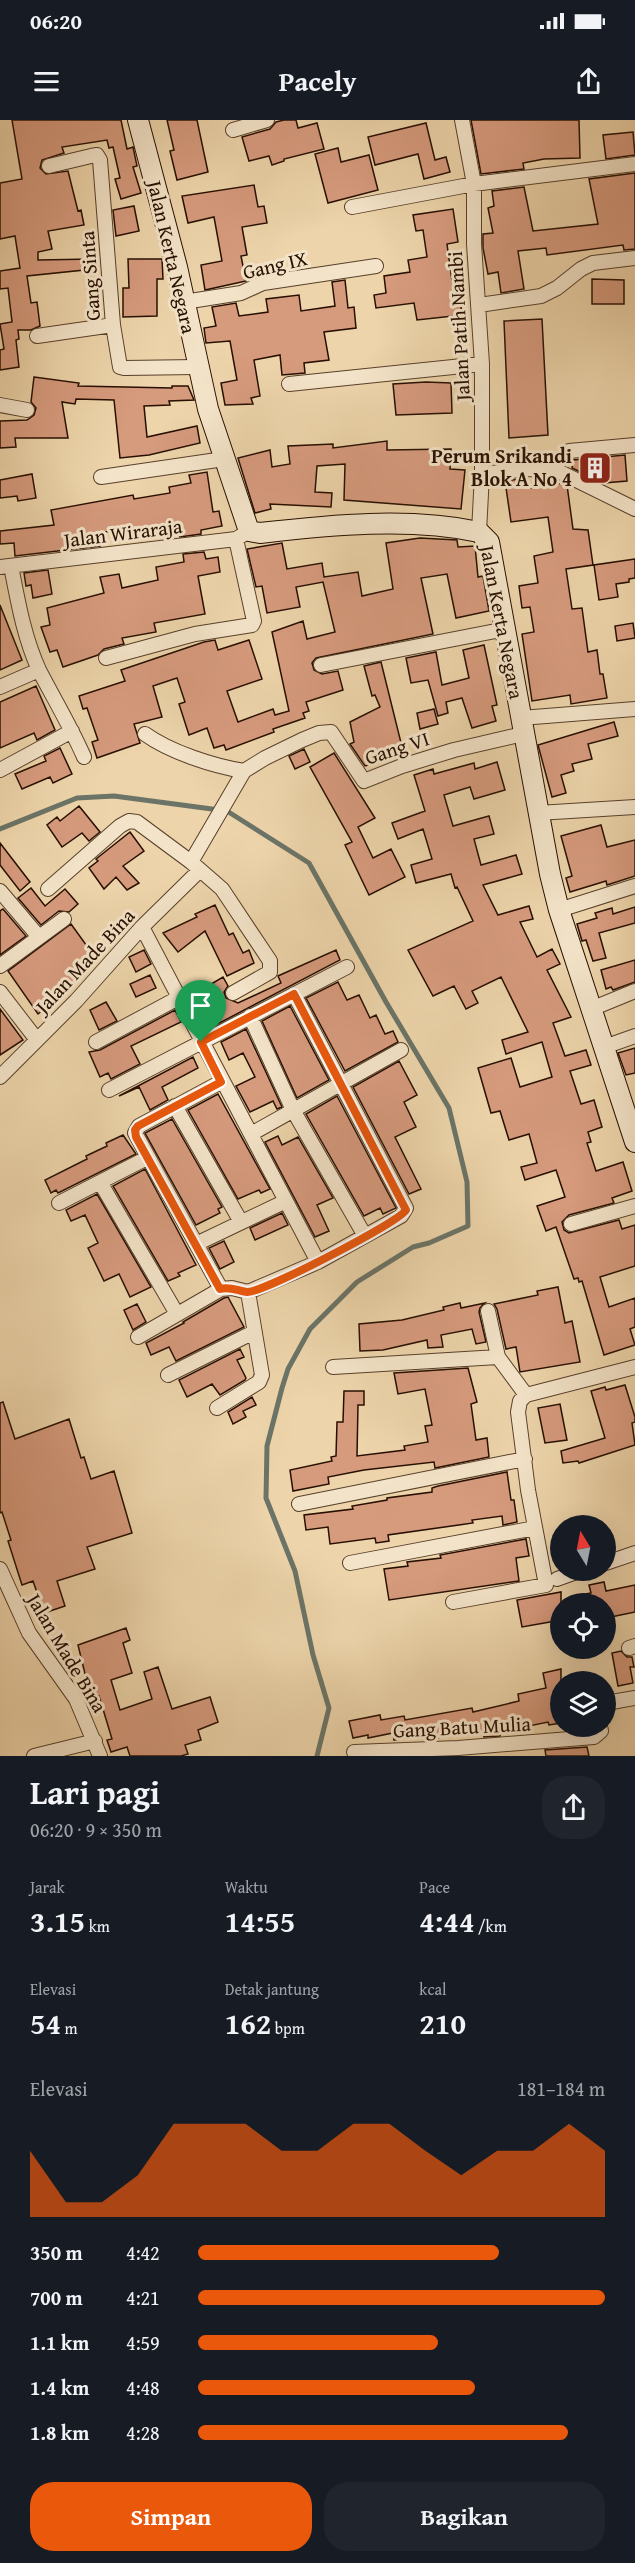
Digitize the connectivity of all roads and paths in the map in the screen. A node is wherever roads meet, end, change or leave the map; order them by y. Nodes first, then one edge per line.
1 (138, 120) edge
2 (267, 120) edge
3 (462, 120) edge
4 (233, 130) dead end
5 (635, 164) edge
6 (49, 166) dead end
7 (474, 184) junction
8 (352, 207) dead end
9 (635, 258) edge
10 (376, 266) dead end
11 (184, 302) junction
12 (479, 305) junction
13 (113, 325) junction
14 (37, 336) dead end
15 (482, 364) junction
16 (197, 367) junction
17 (289, 384) dead end
18 (0, 405) edge
19 (27, 410) dead end
20 (635, 445) edge
21 (224, 459) junction
22 (553, 470) junction
23 (482, 474) junction
24 (101, 477) dead end
25 (635, 509) edge
26 (479, 532) junction
27 (243, 535) junction
28 (6, 567) edge
29 (506, 629) junction
30 (106, 658) dead end
31 (321, 664) dead end
32 (39, 670) junction
33 (0, 687) edge
34 (635, 709) edge
35 (522, 726) junction
36 (72, 731) junction
37 (145, 734) dead end
38 (84, 757) dead end
39 (0, 770) edge
40 (244, 771) junction
41 (635, 807) edge
42 (538, 813) junction
43 (195, 866) junction
44 (635, 886) edge
45 (48, 889) dead end
46 (0, 891) edge
47 (560, 910) junction
48 (64, 919) dead end
49 (142, 927) junction
50 (39, 937) junction
51 (0, 966) edge
52 (347, 967) dead end
53 (635, 991) edge
54 (0, 992) edge
55 (233, 993) dead end
56 (294, 994) junction
57 (180, 997) junction
58 (591, 1009) junction
59 (250, 1016) junction
60 (635, 1036) edge
61 (37, 1040) junction
62 (96, 1042) dead end
63 (201, 1042) junction
64 (604, 1047) junction
65 (401, 1050) dead end
66 (0, 1077) edge
67 (221, 1082) junction
68 (339, 1084) junction
69 (109, 1090) dead end
70 (175, 1106) junction
71 (293, 1110) junction
72 (251, 1134) junction
73 (635, 1142) edge
74 (147, 1158) junction
75 (100, 1182) junction
76 (286, 1201) junction
77 (59, 1203) dead end
78 (635, 1206) edge
79 (241, 1222) junction
80 (571, 1224) dead end
81 (365, 1236) junction
82 (196, 1244) junction
83 (318, 1262) junction
84 (220, 1289) junction
85 (248, 1292) junction
86 (489, 1311) dead end
87 (177, 1314) junction
88 (254, 1332) junction
89 (138, 1337) dead end
90 (498, 1357) junction
91 (635, 1366) edge
92 (333, 1367) dead end
93 (168, 1376) dead end
94 (526, 1395) junction
95 (217, 1408) dead end
96 (525, 1459) junction
97 (299, 1504) dead end
98 (535, 1528) junction
99 (635, 1553) edge
100 (616, 1560) edge
101 (350, 1563) dead end
102 (0, 1569) edge
103 (453, 1602) dead end
104 (635, 1698) edge
105 (616, 1701) edge
106 (594, 1737) edge
107 (95, 1741) junction
108 (354, 1752) dead end
109 (34, 1756) edge
110 (100, 1756) edge

1 - 11 street, Jalan Kerta Negara
2 - 4 street
3 - 7 street, Jalan Patih Nambi
5 - 7 street
6 - 13 street, Gang Sinta
7 - 8 street
7 - 12 street, Jalan Patih Nambi
9 - 12 street
10 - 11 street, Gang IX
11 - 16 street, Jalan Kerta Negara
12 - 15 street, Jalan Patih Nambi
13 - 14 street
13 - 16 street, Gang Sinta
15 - 17 street
15 - 23 street, Jalan Patih Nambi
16 - 21 street, Jalan Kerta Negara
18 - 19 street
20 - 22 street
21 - 24 street
21 - 27 street, Jalan Kerta Negara
22 - 23 street
22 - 25 street
23 - 26 street, Jalan Patih Nambi
26 - 27 street, Jalan Kerta Negara
26 - 29 street, Jalan Kerta Negara
27 - 28 street, Jalan Wiraraja
27 - 30 street
28 - 32 street
29 - 31 street
29 - 35 street, Jalan Kerta Negara
32 - 33 street
32 - 36 street
34 - 35 street
35 - 40 street, Gang VI
35 - 42 street, Jalan Kerta Negara
36 - 38 street
36 - 39 street
37 - 40 street
40 - 43 street, Jalan Made Bina
41 - 42 street
42 - 47 street, Jalan Kerta Negara
43 - 45 street
43 - 49 street, Jalan Made Bina
43 - 55 street
44 - 47 street
46 - 50 street
47 - 58 street, Jalan Kerta Negara
48 - 50 street
49 - 57 street
49 - 61 street, Jalan Made Bina
50 - 51 street
52 - 56 street
53 - 58 street
54 - 61 street
56 - 59 street
56 - 68 street
57 - 62 street
57 - 63 street
58 - 64 street, Jalan Kerta Negara
59 - 63 street
59 - 71 street
60 - 64 street
61 - 66 street, Jalan Made Bina
63 - 67 street
63 - 69 street
64 - 73 street, Jalan Kerta Negara
65 - 68 street
67 - 70 street
67 - 72 street
68 - 71 street
68 - 81 street
70 - 74 street
70 - 79 street
71 - 72 street
71 - 81 street
72 - 76 street
74 - 75 street
74 - 82 street
75 - 77 street
75 - 87 street
76 - 79 street
76 - 83 street
78 - 80 street
79 - 82 street
81 - 83 street
82 - 84 street
83 - 85 street
84 - 85 street
84 - 87 street
85 - 88 street
86 - 90 street
87 - 89 street
88 - 93 street
88 - 95 street
90 - 92 street
90 - 94 street
91 - 94 street
94 - 96 street
96 - 97 street
96 - 98 street
98 - 101 street
98 - 103 street
99 - 100 street
102 - 107 street, Jalan Made Bina
104 - 105 street
106 - 108 street, Gang Batu Mulia
107 - 109 street
107 - 110 street, Jalan Made Bina

